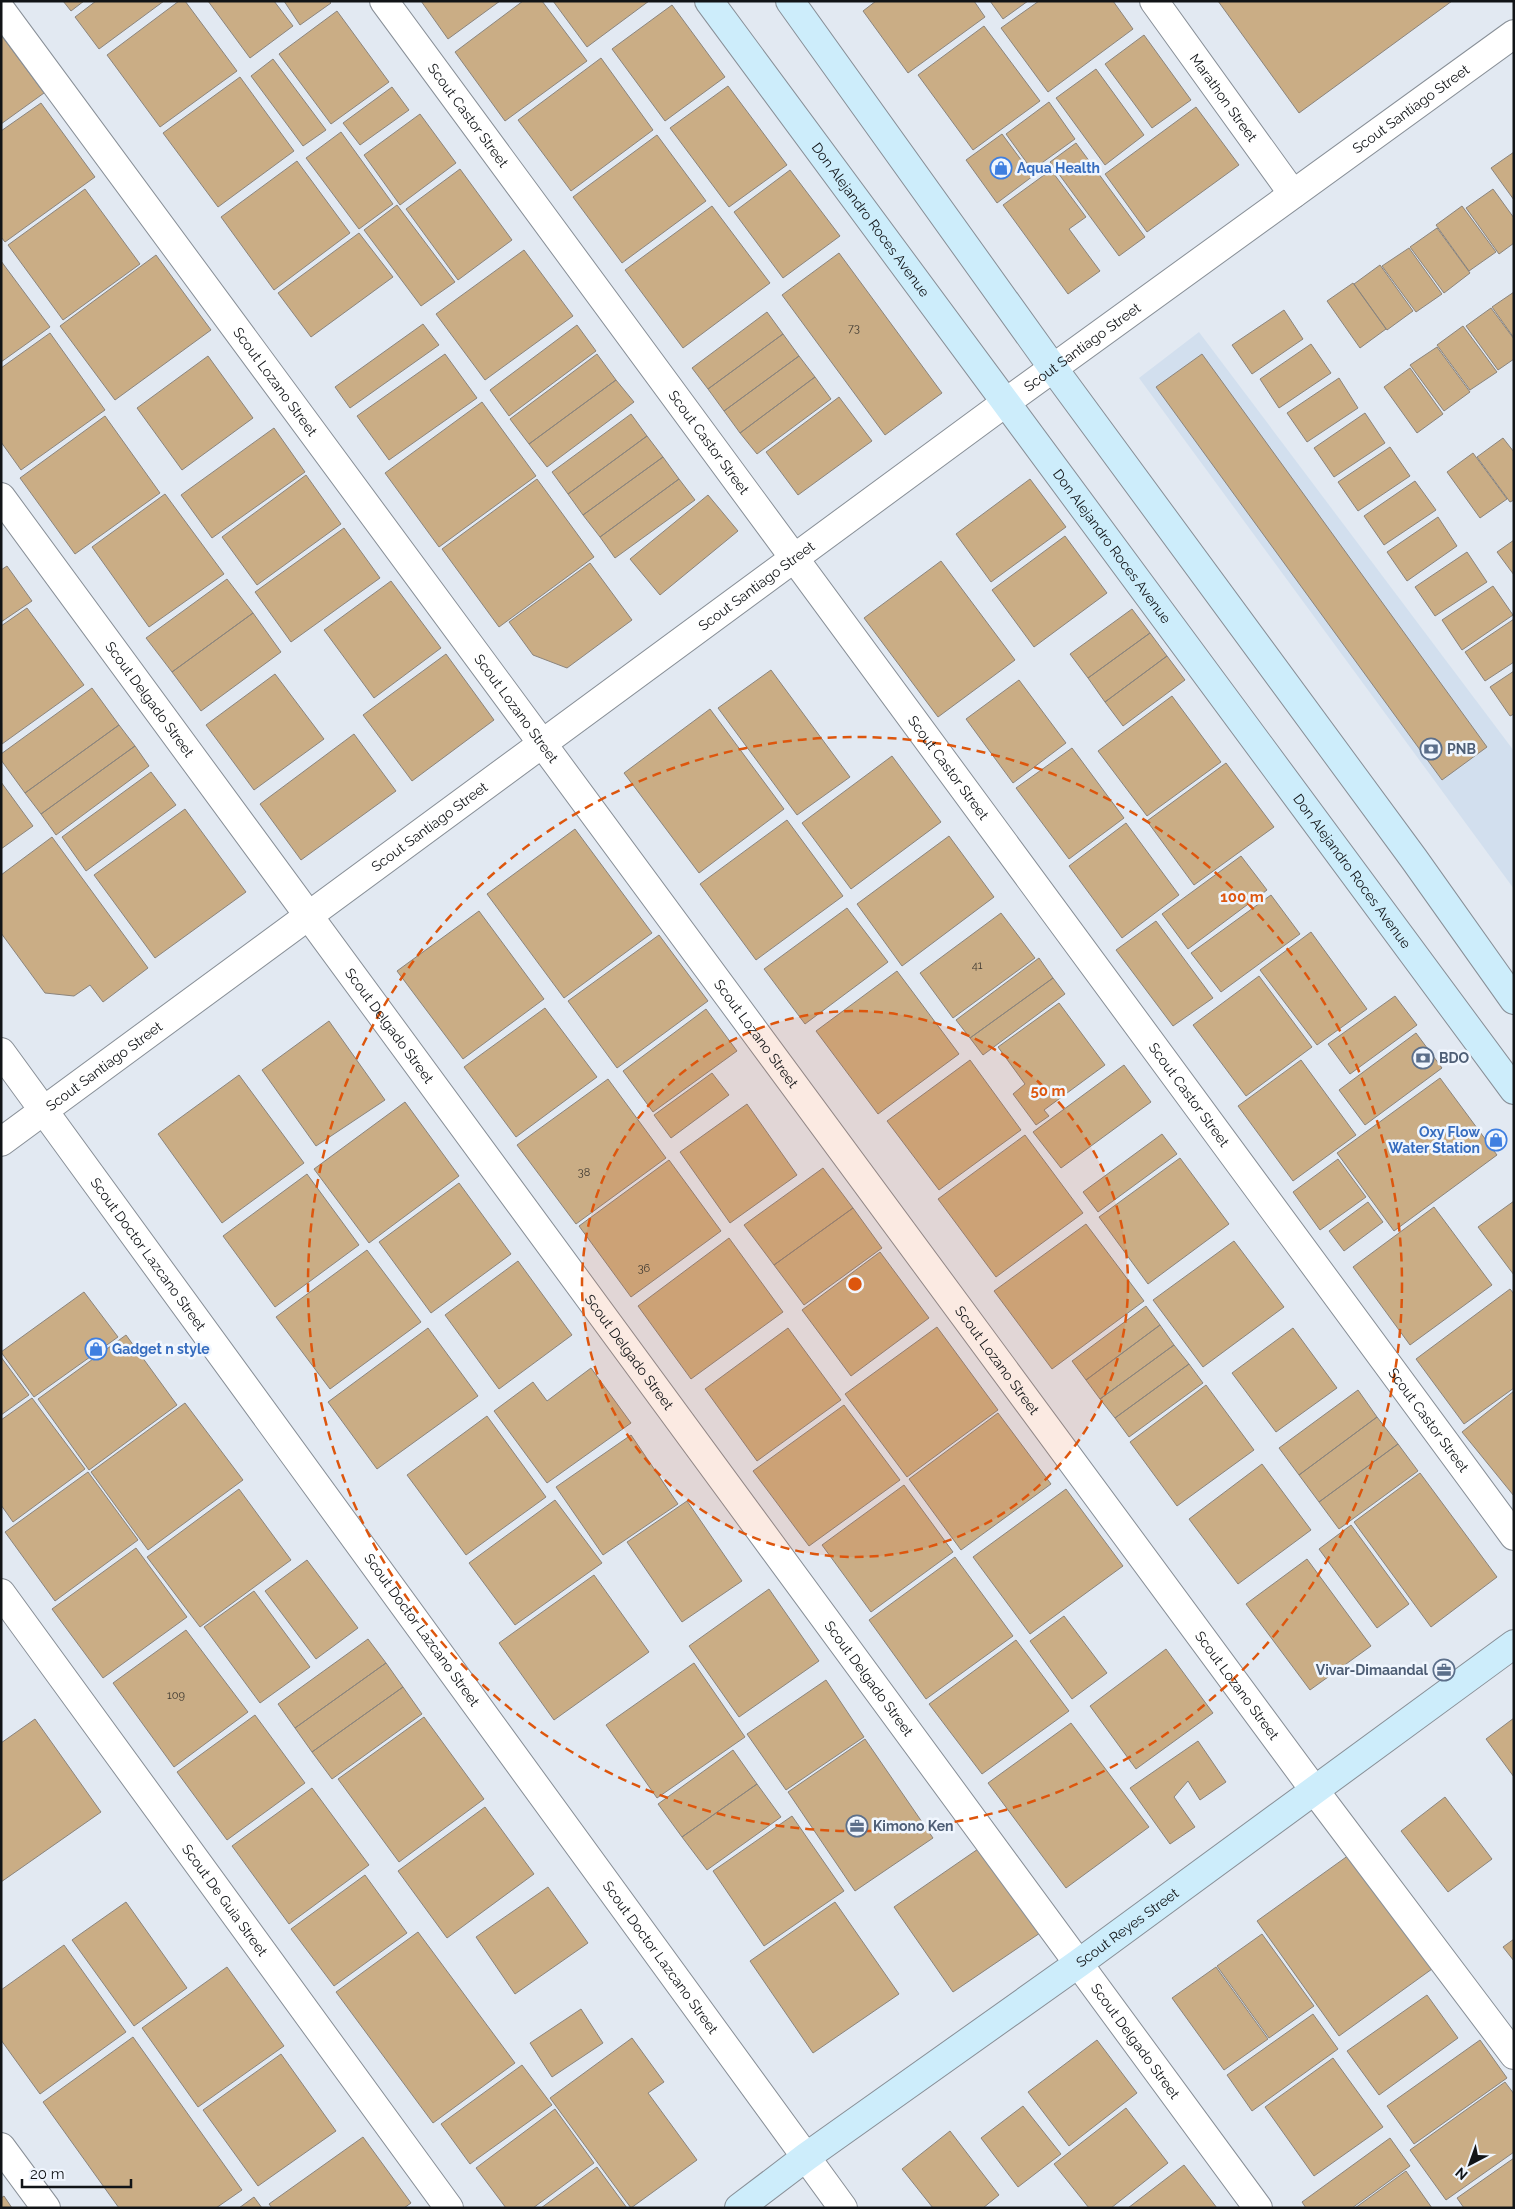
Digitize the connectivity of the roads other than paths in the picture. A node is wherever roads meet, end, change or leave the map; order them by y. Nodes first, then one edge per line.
1 (384, 1) edge
2 (709, 1) edge
3 (790, 1) edge
4 (1154, 1) edge
5 (1, 10) edge
6 (1514, 34) edge
7 (1293, 194) junction
8 (1053, 368) junction
9 (1005, 403) junction
10 (1, 497) edge
11 (794, 558) junction
12 (542, 743) junction
13 (308, 915) junction
14 (1514, 1000) edge
15 (1, 1052) edge
16 (1514, 1090) edge
17 (44, 1110) junction
18 (1, 1142) edge
19 (1514, 1536) edge
20 (1, 1593) edge
21 (1514, 1644) edge
22 (1315, 1791) junction
23 (1079, 1963) junction
24 (1514, 2055) edge
25 (1, 2147) edge
26 (806, 2157) junction
27 (46, 2208) edge
28 (448, 2208) edge
29 (739, 2208) edge
30 (844, 2208) edge
31 (1258, 2208) edge

1 - 11 street, Scout Castor Street
2 - 9 main road, Don Alejandro Roces Avenue
3 - 8 main road
4 - 7 street, Marathon Street
5 - 12 street, Scout Lozano Street
6 - 7 street, Scout Santiago Street
7 - 8 street, Scout Santiago Street
8 - 9 street, Scout Santiago Street
8 - 14 main road
9 - 11 street, Scout Santiago Street
9 - 16 main road, Don Alejandro Roces Avenue
10 - 13 street, Scout Delgado Street
11 - 12 street, Scout Santiago Street
11 - 19 street, Scout Castor Street
12 - 13 street, Scout Santiago Street
12 - 22 street, Scout Lozano Street
13 - 17 street, Scout Santiago Street
13 - 23 street, Scout Delgado Street
15 - 17 street, Scout Doctor Lazcano Street
17 - 18 street, Scout Santiago Street
17 - 26 street, Scout Doctor Lazcano Street
20 - 28 street, Scout De Guia Street
21 - 22 main road, Scout Reyes Street
22 - 23 main road, Scout Reyes Street
22 - 24 street, Scout Lozano Street
23 - 26 main road, Scout Reyes Street
23 - 31 street, Scout Delgado Street
25 - 27 street
26 - 29 main road, Scout Reyes Street
26 - 30 street, Scout Doctor Lazcano Street

